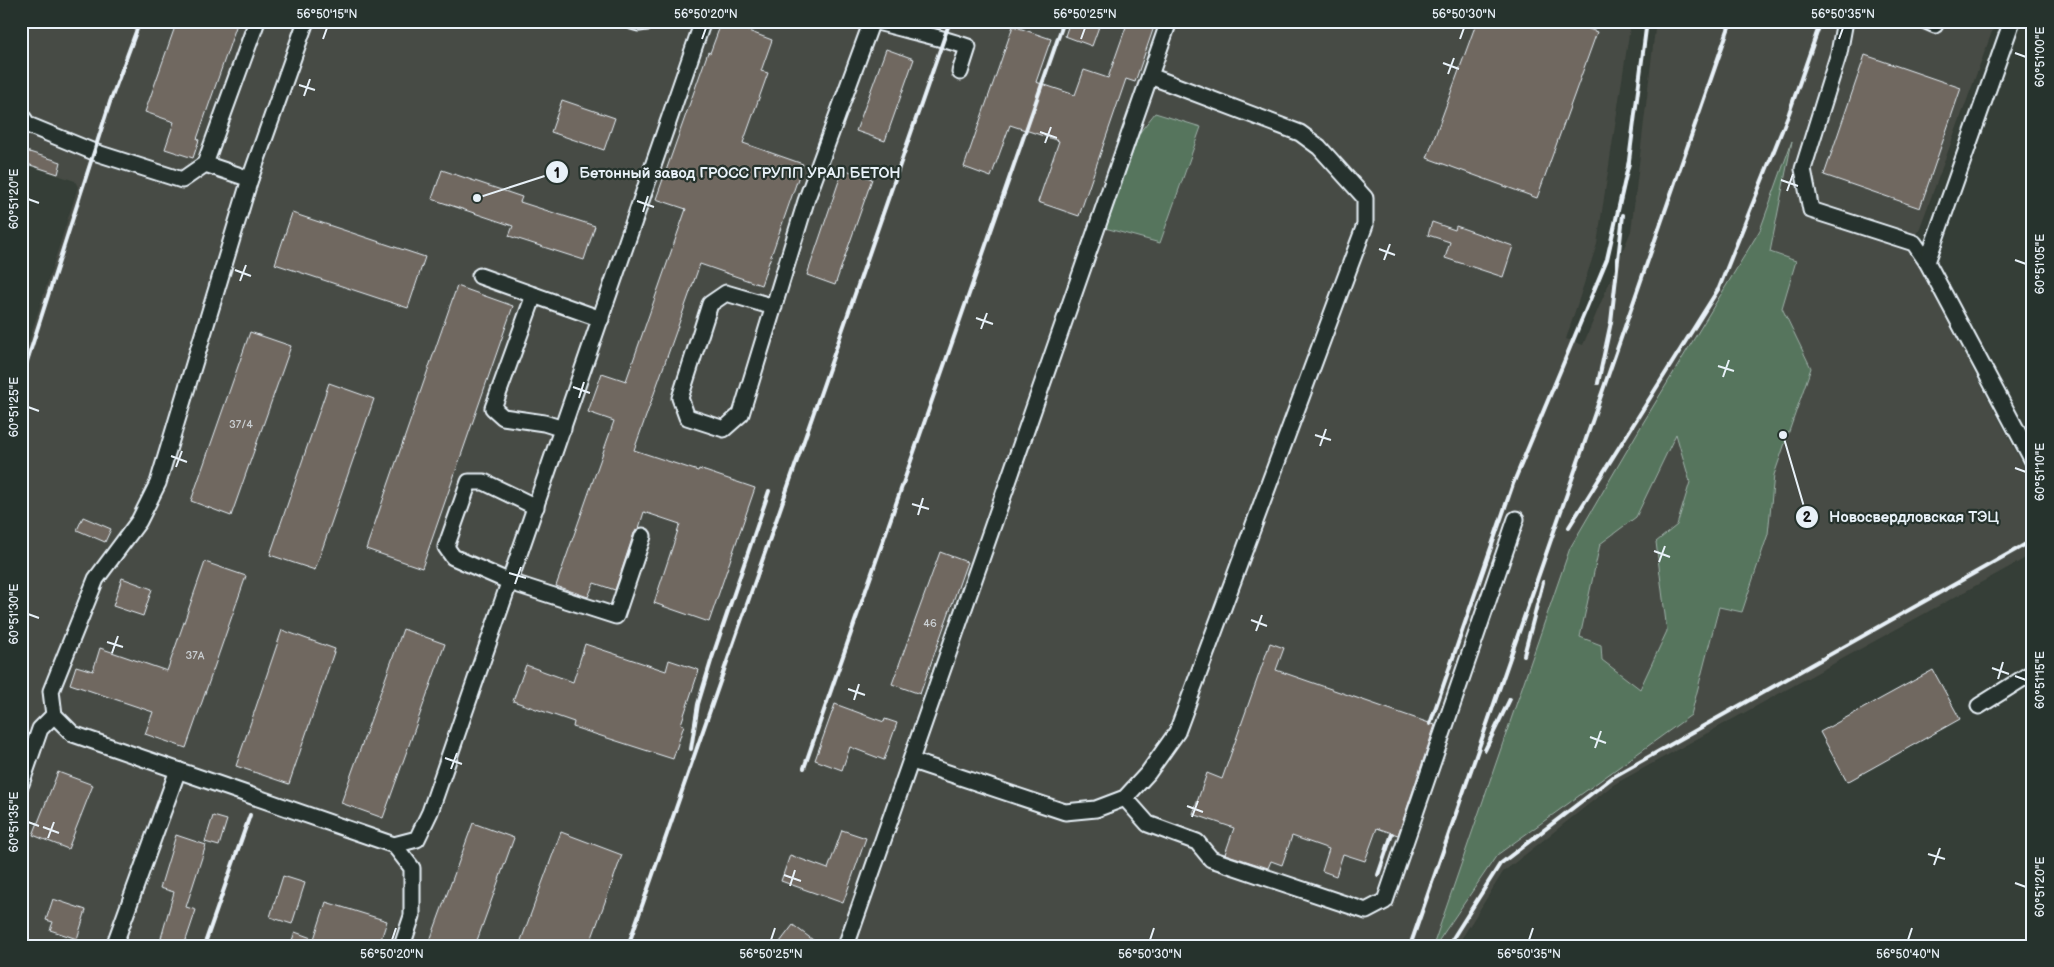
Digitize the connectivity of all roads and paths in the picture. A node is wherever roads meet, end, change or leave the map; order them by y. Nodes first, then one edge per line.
1 (257, 21) edge
2 (306, 21) edge
3 (632, 21) edge
4 (654, 21) edge
5 (703, 21) edge
6 (873, 21) edge
7 (1169, 21) edge
8 (1845, 21) edge
9 (2012, 21) edge
10 (960, 72) dead end
11 (1150, 76) junction
12 (21, 115) edge
13 (205, 164) junction
14 (250, 179) junction
15 (1927, 262) junction
16 (480, 276) dead end
17 (534, 295) junction
18 (774, 307) junction
19 (601, 319) junction
20 (563, 429) junction
21 (2033, 461) edge
22 (536, 507) junction
23 (1516, 520) dead end
24 (643, 536) dead end
25 (510, 582) junction
26 (2033, 672) edge
27 (1980, 706) dead end
28 (54, 715) junction
29 (912, 760) junction
30 (178, 770) junction
31 (21, 784) edge
32 (1125, 798) junction
33 (394, 845) junction
34 (114, 946) edge
35 (402, 946) edge
36 (846, 946) edge

1 - 13 street
2 - 14 street
3 - 4 street
5 - 19 street
6 - 10 street
6 - 18 street
7 - 11 street
8 - 15 street
9 - 15 street
11 - 29 street
11 - 32 street
12 - 13 street
13 - 14 street
14 - 28 street
15 - 21 street
16 - 17 street
17 - 19 street
17 - 20 street
18 - 18 street
19 - 20 street
20 - 22 street
22 - 25 street
22 - 25 street
23 - 32 street
24 - 25 street
25 - 33 street
26 - 27 street
28 - 30 street
28 - 31 street
29 - 32 street
29 - 36 street
30 - 33 street
30 - 34 street
33 - 35 street

